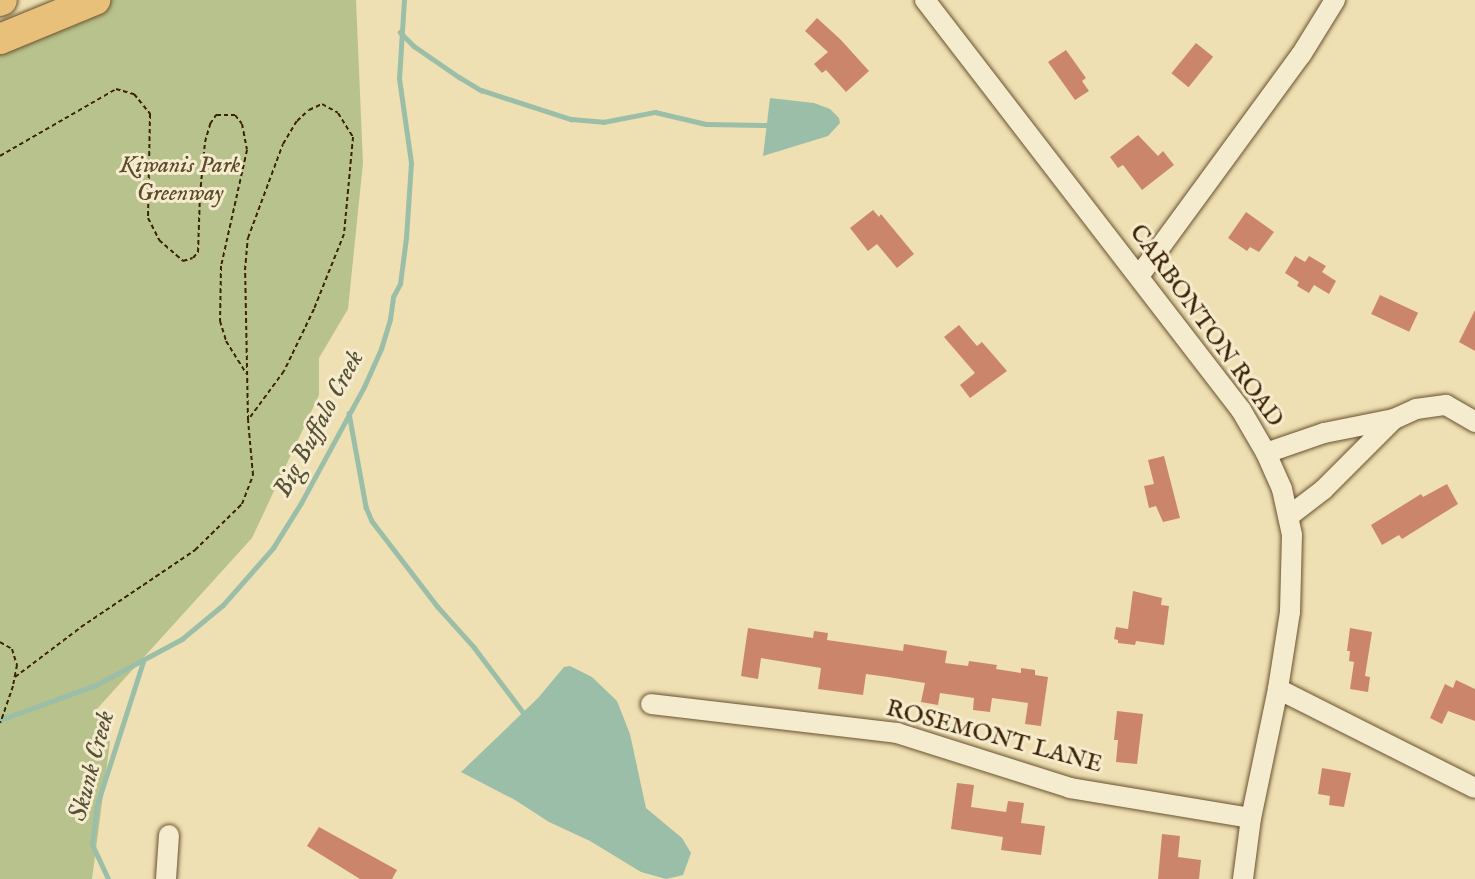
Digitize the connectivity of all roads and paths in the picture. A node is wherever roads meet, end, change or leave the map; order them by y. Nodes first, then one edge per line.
1 (95, 0) edge
2 (925, 0) edge
3 (1335, 0) edge
4 (0, 39) edge
5 (0, 156) edge
6 (1139, 276) junction
7 (247, 374) junction
8 (1394, 419) junction
9 (248, 420) junction
10 (1475, 422) edge
11 (1266, 453) junction
12 (1289, 516) junction
13 (0, 642) edge
14 (15, 677) junction
15 (1278, 689) junction
16 (651, 704) dead end
17 (0, 723) edge
18 (1475, 788) edge
19 (1251, 818) junction
20 (169, 835) dead end
21 (166, 879) edge
22 (1243, 879) edge

1 - 4 highway
2 - 6 street, CARBONTON ROAD
3 - 6 street
5 - 7 path
6 - 11 street, CARBONTON ROAD
7 - 9 path
7 - 9 path
8 - 10 street
8 - 11 street
8 - 12 street
9 - 14 path
11 - 12 street, CARBONTON ROAD
12 - 15 street, CARBONTON ROAD
13 - 14 path
14 - 17 path
15 - 18 street
15 - 19 street, CARBONTON ROAD
16 - 19 street, ROSEMONT LANE
19 - 22 street, CARBONTON ROAD
20 - 21 street

